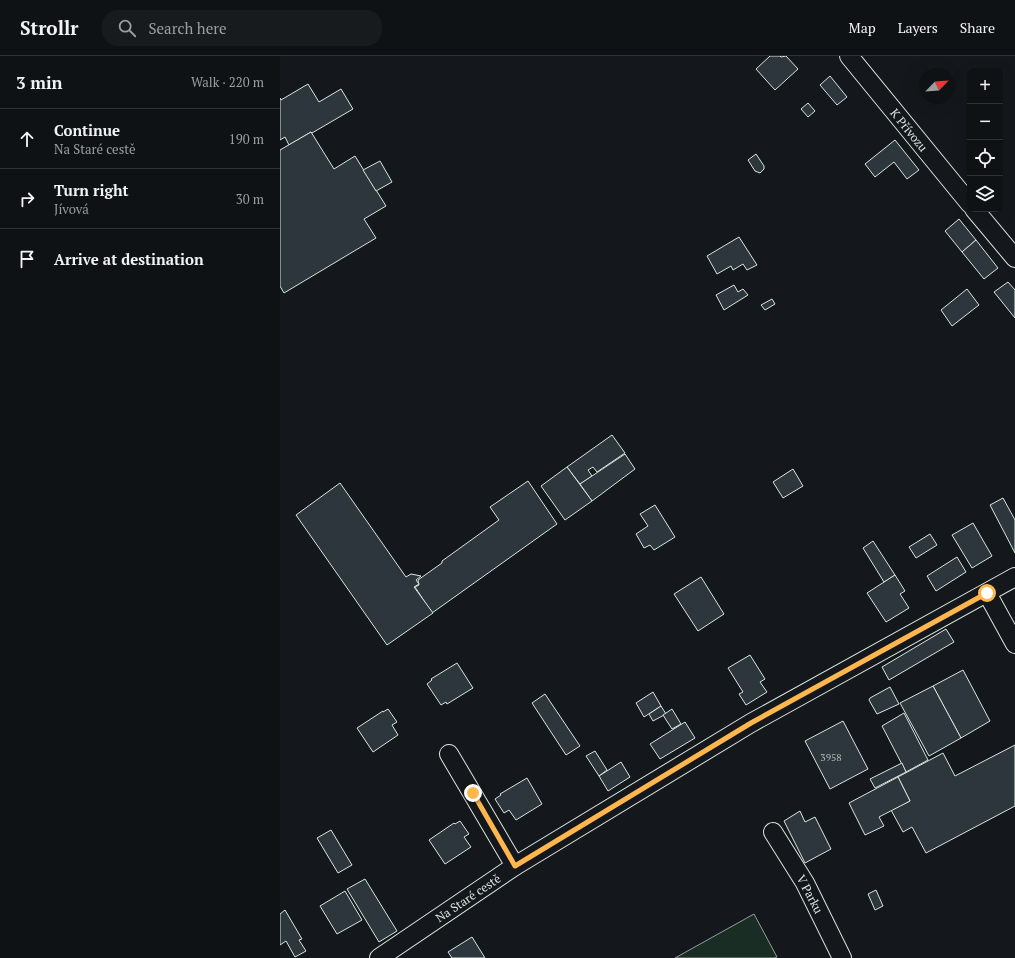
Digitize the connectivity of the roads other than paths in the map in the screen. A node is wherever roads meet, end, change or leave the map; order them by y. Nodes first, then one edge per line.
1 (849, 56) edge
2 (967, 200) edge
3 (977, 212) edge
4 (1015, 258) edge
5 (1015, 577) edge
6 (987, 593) junction
7 (1015, 644) edge
8 (449, 754) dead end
9 (773, 832) dead end
10 (515, 866) junction
11 (379, 958) edge
12 (842, 958) edge

1 - 2 street, K Přívozu
3 - 4 street
5 - 6 street, Na Staré cestě
6 - 7 street
6 - 10 street, Na Staré cestě
8 - 10 street
9 - 12 street, V Parku
10 - 11 street, Na Staré cestě

